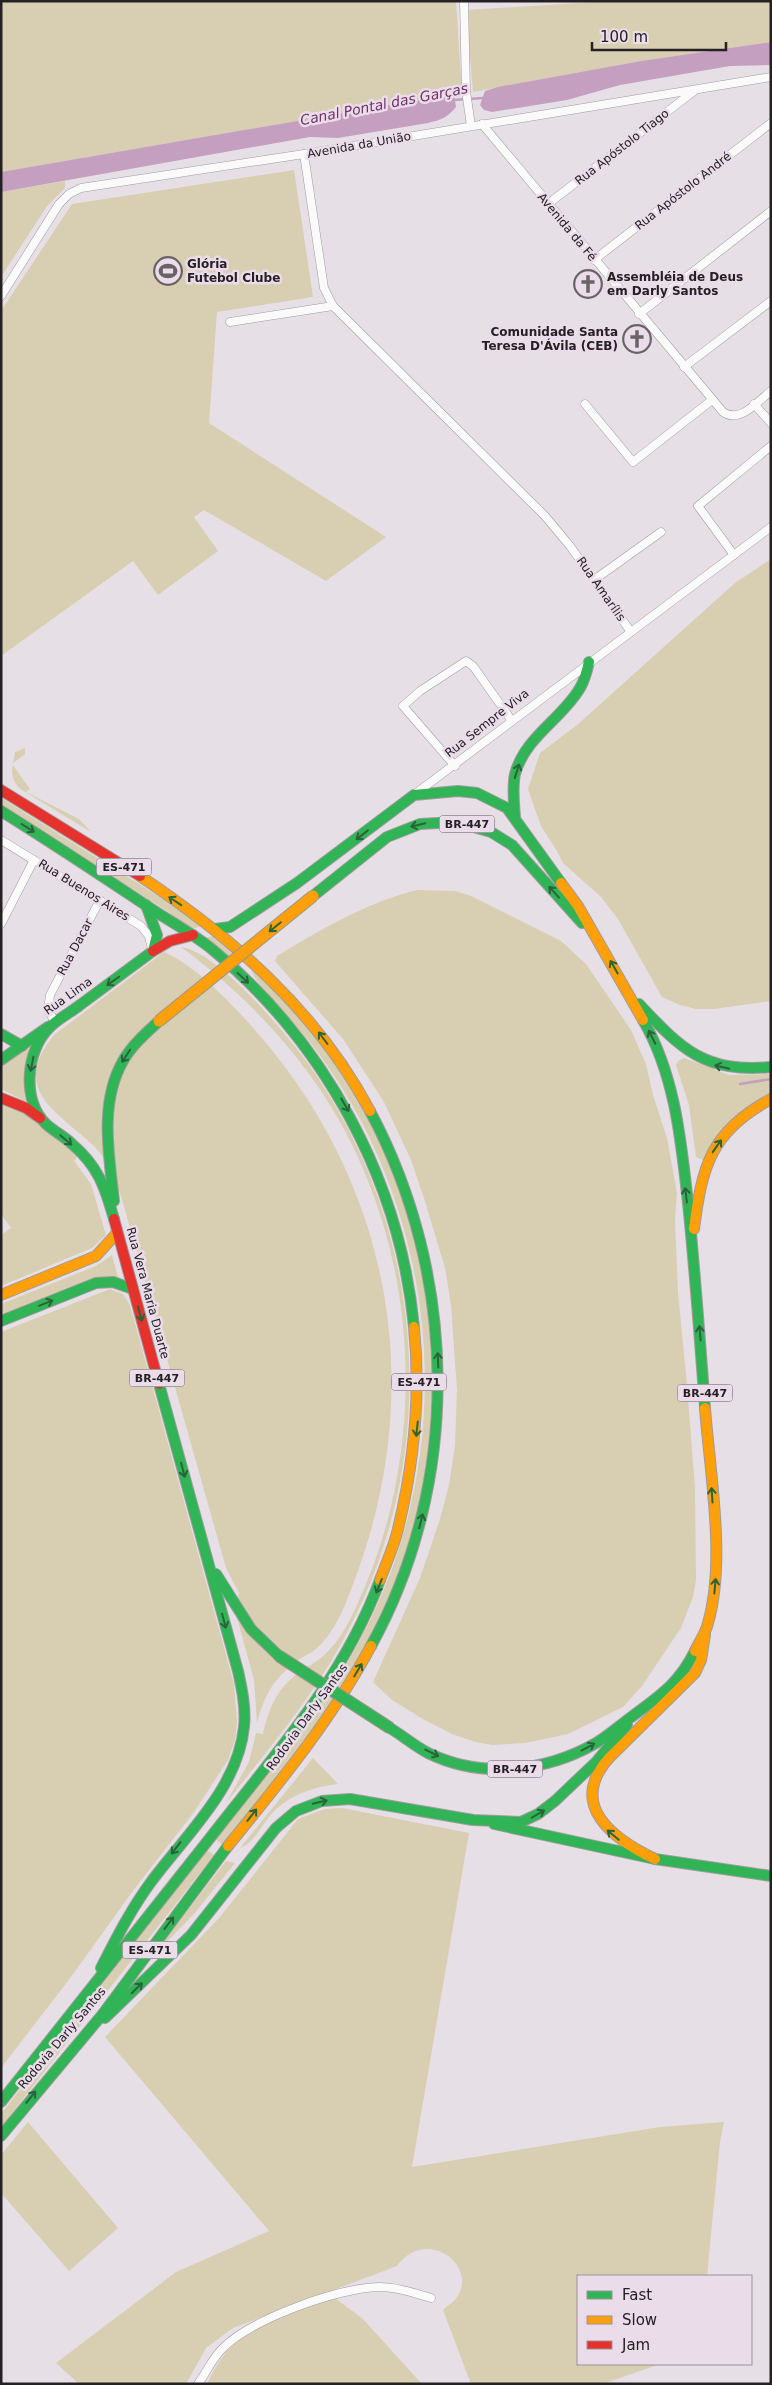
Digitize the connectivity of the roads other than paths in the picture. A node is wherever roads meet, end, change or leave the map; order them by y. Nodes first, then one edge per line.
1 (464, 1) edge
2 (771, 78) edge
3 (696, 90) junction
4 (771, 122) edge
5 (482, 124) junction
6 (471, 126) junction
7 (304, 154) junction
8 (548, 204) junction
9 (771, 211) edge
10 (594, 260) junction
11 (1, 296) edge
12 (771, 301) edge
13 (332, 306) junction
14 (639, 314) junction
15 (230, 322) dead end
16 (684, 368) junction
17 (771, 391) edge
18 (712, 400) junction
19 (585, 404) dead end
20 (754, 404) junction
21 (771, 424) edge
22 (771, 446) edge
23 (771, 527) edge
24 (661, 532) dead end
25 (734, 555) junction
26 (594, 580) junction
27 (631, 632) junction
28 (589, 662) junction
29 (512, 721) junction
30 (455, 766) junction
31 (1, 790) edge
32 (414, 795) junction
33 (1, 811) edge
34 (516, 818) junction
35 (1, 840) edge
36 (34, 860) junction
37 (100, 900) junction
38 (146, 905) junction
39 (1, 924) edge
40 (215, 929) junction
41 (194, 935) junction
42 (599, 940) junction
43 (151, 953) junction
44 (630, 993) junction
45 (55, 1022) junction
46 (1, 1034) edge
47 (22, 1046) junction
48 (1, 1060) edge
49 (771, 1067) edge
50 (3, 1098) edge
51 (771, 1098) edge
52 (44, 1120) junction
53 (118, 1233) junction
54 (692, 1243) junction
55 (133, 1289) junction
56 (1, 1295) edge
57 (1, 1321) edge
58 (198, 1523) junction
59 (706, 1627) junction
60 (635, 1715) junction
61 (473, 1820) junction
62 (655, 1859) junction
63 (771, 1876) edge
64 (92, 1988) junction
65 (88, 2032) junction
66 (1, 2102) edge
67 (1, 2136) edge
68 (431, 2298) dead end
69 (198, 2384) edge

1 - 6 street
2 - 3 street, Avenida da União
3 - 5 street, Avenida da União
3 - 8 street, Rua Apóstolo Tiago
4 - 10 street, Rua Apóstolo André
5 - 6 street, Avenida da União
5 - 8 street, Avenida da Fé
6 - 7 street, Avenida da União
7 - 11 street, Avenida da União
7 - 13 street
8 - 10 street, Avenida da Fé
9 - 14 street
10 - 14 street, Avenida da Fé
12 - 16 street
13 - 15 street
13 - 26 street, Rua Amarílis
14 - 16 street, Avenida da Fé
16 - 18 street, Avenida da Fé
17 - 20 street
18 - 19 street
18 - 20 street, Avenida da Fé
20 - 21 street
22 - 25 street
23 - 25 street, Rua Sempre Viva
24 - 26 street
25 - 27 street, Rua Sempre Viva
26 - 27 street, Rua Amarílis
27 - 28 street, Rua Sempre Viva
28 - 29 street, Rua Sempre Viva
34 -> 28 main road
29 - 30 street, Rua Sempre Viva
29 - 30 street
30 - 32 street, Rua Sempre Viva
40 -> 31 main road, Rodovia Darly Santos / ES-471
32 - 34 main road, BR-447
32 -> 40 main road, Rua Sempre Viva
33 -> 38 main road, Rodovia Darly Santos / ES-471
34 - 42 main road, BR-447
35 - 36 street, Rua Buenos Aires
36 - 37 street, Rua Buenos Aires
36 - 39 street
37 - 43 street, Rua Buenos Aires
37 - 45 street, Rua Dacar
38 - 41 main road, Rodovia Darly Santos / ES-471
38 - 43 main road
65 -> 40 main road, Rodovia Darly Santos / ES-471
41 - 43 main road, Rua Lima
41 -> 64 main road, Rodovia Darly Santos / ES-471
44 -> 42 main road, BR-447
42 -> 53 main road, BR-447, bridge
43 -> 45 main road, Rua Lima
49 -> 44 main road, BR-447
54 -> 44 main road, BR-447
45 - 47 main road, Rua Lima
45 -> 52 main road, Rua Vera Maria Duarte
46 - 47 main road
47 - 48 main road, Rua Lima
50 - 52 main road, Rua Vera Maria Duarte
54 -> 51 main road, BR-447
52 -> 53 main road, Rua Vera Maria Duarte
53 - 55 main road, Rua Vera Maria Duarte / BR-447
53 - 56 main road
59 -> 54 main road, BR-447
57 -> 55 main road
55 -> 58 main road, Rua Vera Maria Duarte / BR-447
58 -> 60 main road, BR-447, bridge
58 -> 64 main road
59 - 60 main road, BR-447
62 -> 59 main road
61 -> 60 main road, BR-447
61 - 62 main road
65 -> 61 main road, BR-447
62 - 63 main road
64 - 66 main road, Rodovia Darly Santos / ES-471
67 -> 65 main road, Rodovia Darly Santos / ES-471
68 - 69 street

